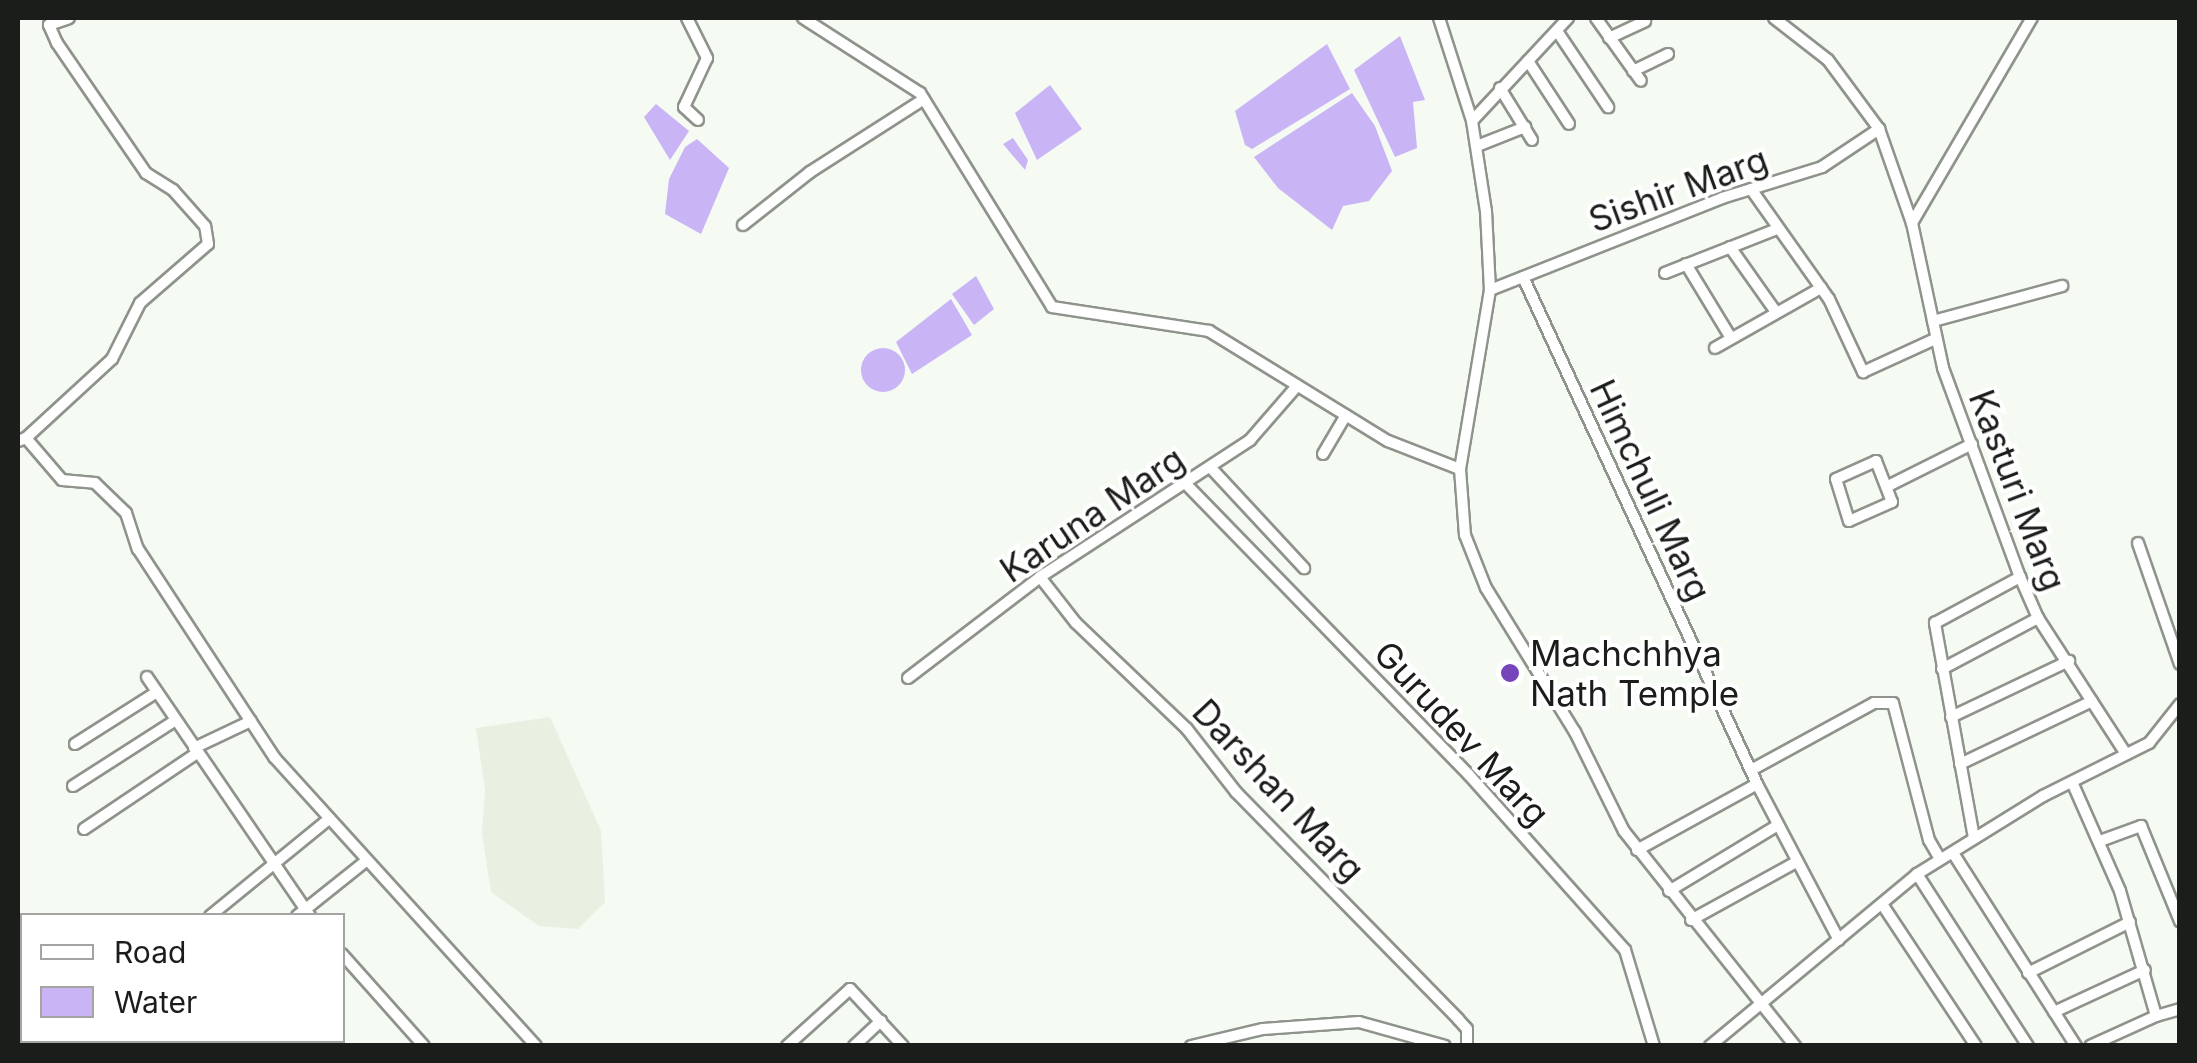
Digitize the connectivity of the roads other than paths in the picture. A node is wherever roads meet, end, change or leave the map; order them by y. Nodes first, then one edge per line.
1 (69, 18) edge
2 (687, 18) edge
3 (803, 18) edge
4 (1439, 18) edge
5 (1568, 18) edge
6 (1596, 18) edge
7 (1774, 18) edge
8 (2032, 18) edge
9 (1645, 21) dead end
10 (1556, 31) junction
11 (1609, 38) junction
12 (1668, 54) dead end
13 (1528, 61) junction
14 (1500, 88) junction
15 (924, 99) junction
16 (1608, 108) dead end
17 (698, 120) dead end
18 (1472, 121) junction
19 (1569, 124) dead end
20 (1525, 128) junction
21 (1880, 129) junction
22 (1532, 140) dead end
23 (1477, 146) junction
24 (1751, 189) junction
25 (1912, 223) junction
26 (743, 225) dead end
27 (1777, 228) junction
28 (1730, 247) junction
29 (1686, 264) junction
30 (1664, 273) dead end
31 (1522, 276) junction
32 (2062, 286) dead end
33 (1822, 288) junction
34 (1490, 290) junction
35 (1776, 312) junction
36 (1933, 321) junction
37 (1731, 338) junction
38 (1935, 339) junction
39 (1715, 348) dead end
40 (1297, 386) junction
41 (1346, 415) junction
42 (22, 440) edge
43 (1972, 444) junction
44 (1322, 454) dead end
45 (1210, 468) junction
46 (1460, 469) junction
47 (1186, 484) junction
48 (1888, 486) junction
49 (2138, 543) dead end
50 (1304, 568) dead end
51 (1040, 577) junction
52 (2020, 577) junction
53 (2038, 618) junction
54 (2068, 662) junction
55 (2180, 664) edge
56 (1942, 669) junction
57 (147, 677) dead end
58 (908, 678) dead end
59 (157, 692) junction
60 (2092, 700) junction
61 (2180, 704) edge
62 (1951, 717) junction
63 (176, 720) junction
64 (251, 721) junction
65 (75, 744) dead end
66 (196, 750) junction
67 (2126, 754) junction
68 (1960, 764) junction
69 (1753, 769) junction
70 (2072, 782) junction
71 (1757, 784) junction
72 (73, 786) dead end
73 (329, 819) junction
74 (1778, 825) junction
75 (84, 829) dead end
76 (1974, 838) junction
77 (2100, 840) junction
78 (1637, 850) junction
79 (1953, 854) junction
80 (1940, 859) junction
81 (366, 862) junction
82 (1796, 862) junction
83 (272, 864) junction
84 (1918, 874) junction
85 (1669, 891) junction
86 (1882, 904) junction
87 (214, 913) edge
88 (304, 913) edge
89 (1691, 920) junction
90 (2180, 921) edge
91 (2130, 922) junction
92 (1839, 940) junction
93 (345, 957) edge
94 (2145, 970) junction
95 (2028, 974) junction
96 (1762, 1005) junction
97 (2180, 1009) edge
98 (2054, 1012) junction
99 (2156, 1016) junction
100 (880, 1021) junction
101 (1264, 1029) junction
102 (423, 1045) edge
103 (536, 1046) edge
104 (787, 1046) edge
105 (854, 1046) edge
106 (904, 1046) edge
107 (1192, 1046) edge
108 (1264, 1046) edge
109 (1445, 1046) edge
110 (1467, 1046) edge
111 (1654, 1046) edge
112 (1710, 1046) edge
113 (1794, 1046) edge
114 (1976, 1046) edge
115 (2028, 1046) edge
116 (2076, 1046) edge
117 (2090, 1046) edge

1 - 42 street
2 - 17 street
3 - 15 street
4 - 18 street
5 - 10 street
6 - 11 street
7 - 21 street, Kasturi Marg
8 - 25 street
9 - 11 street
10 - 13 street
10 - 16 street
11 - 12 street
13 - 14 street
13 - 19 street
14 - 18 street
14 - 20 street
15 - 26 street
15 - 40 street
18 - 23 street
20 - 22 street
20 - 23 street
21 - 24 street, Sishir Marg
21 - 25 street, Kasturi Marg
23 - 34 street
24 - 27 street
24 - 31 street, Sishir Marg
25 - 36 street, Kasturi Marg
27 - 28 street
27 - 33 street
28 - 29 street
28 - 35 street
29 - 30 street
29 - 37 street
31 - 34 street, Sishir Marg
31 - 69 street, Himchuli Marg
32 - 36 street
33 - 35 street
33 - 38 street
34 - 46 street
35 - 37 street
36 - 38 street, Kasturi Marg
37 - 39 street
38 - 43 street, Kasturi Marg
40 - 41 street
40 - 45 street, Karuna Marg
41 - 44 street
41 - 46 street
42 - 64 street
43 - 48 street
43 - 52 street, Kasturi Marg
45 - 47 street, Karuna Marg
45 - 50 street
46 - 78 street
47 - 51 street, Karuna Marg
47 - 111 street, Gurudev Marg
48 - 48 street
49 - 55 street
51 - 58 street, Karuna Marg
51 - 110 street, Darshan Marg
52 - 53 street, Kasturi Marg
52 - 56 street
53 - 54 street, Kasturi Marg
53 - 56 street
54 - 60 street, Kasturi Marg
54 - 62 street
56 - 62 street
57 - 59 street
59 - 63 street
59 - 65 street
60 - 67 street, Kasturi Marg
60 - 68 street
61 - 67 street
62 - 68 street
63 - 66 street
63 - 72 street
64 - 66 street
64 - 73 street
66 - 75 street
66 - 83 street
67 - 70 street
68 - 76 street
69 - 71 street, Himchuli Marg
69 - 80 street
70 - 76 street
70 - 77 street
71 - 74 street, Himchuli Marg
71 - 78 street
73 - 81 street
73 - 83 street
74 - 82 street, Himchuli Marg
74 - 85 street
76 - 79 street
77 - 90 street
77 - 91 street
78 - 85 street
79 - 80 street
79 - 95 street
80 - 84 street
81 - 88 street
81 - 103 street
82 - 89 street
82 - 92 street, Himchuli Marg
83 - 87 street
83 - 88 street
84 - 86 street
84 - 115 street
85 - 89 street
86 - 92 street
86 - 114 street
89 - 96 street
91 - 94 street
91 - 95 street
92 - 96 street
93 - 102 street
94 - 98 street
94 - 99 street
95 - 98 street
96 - 112 street
96 - 113 street
97 - 99 street
98 - 116 street
99 - 117 street
100 - 104 street
100 - 105 street
100 - 106 street
101 - 107 street
101 - 108 street
101 - 109 street

